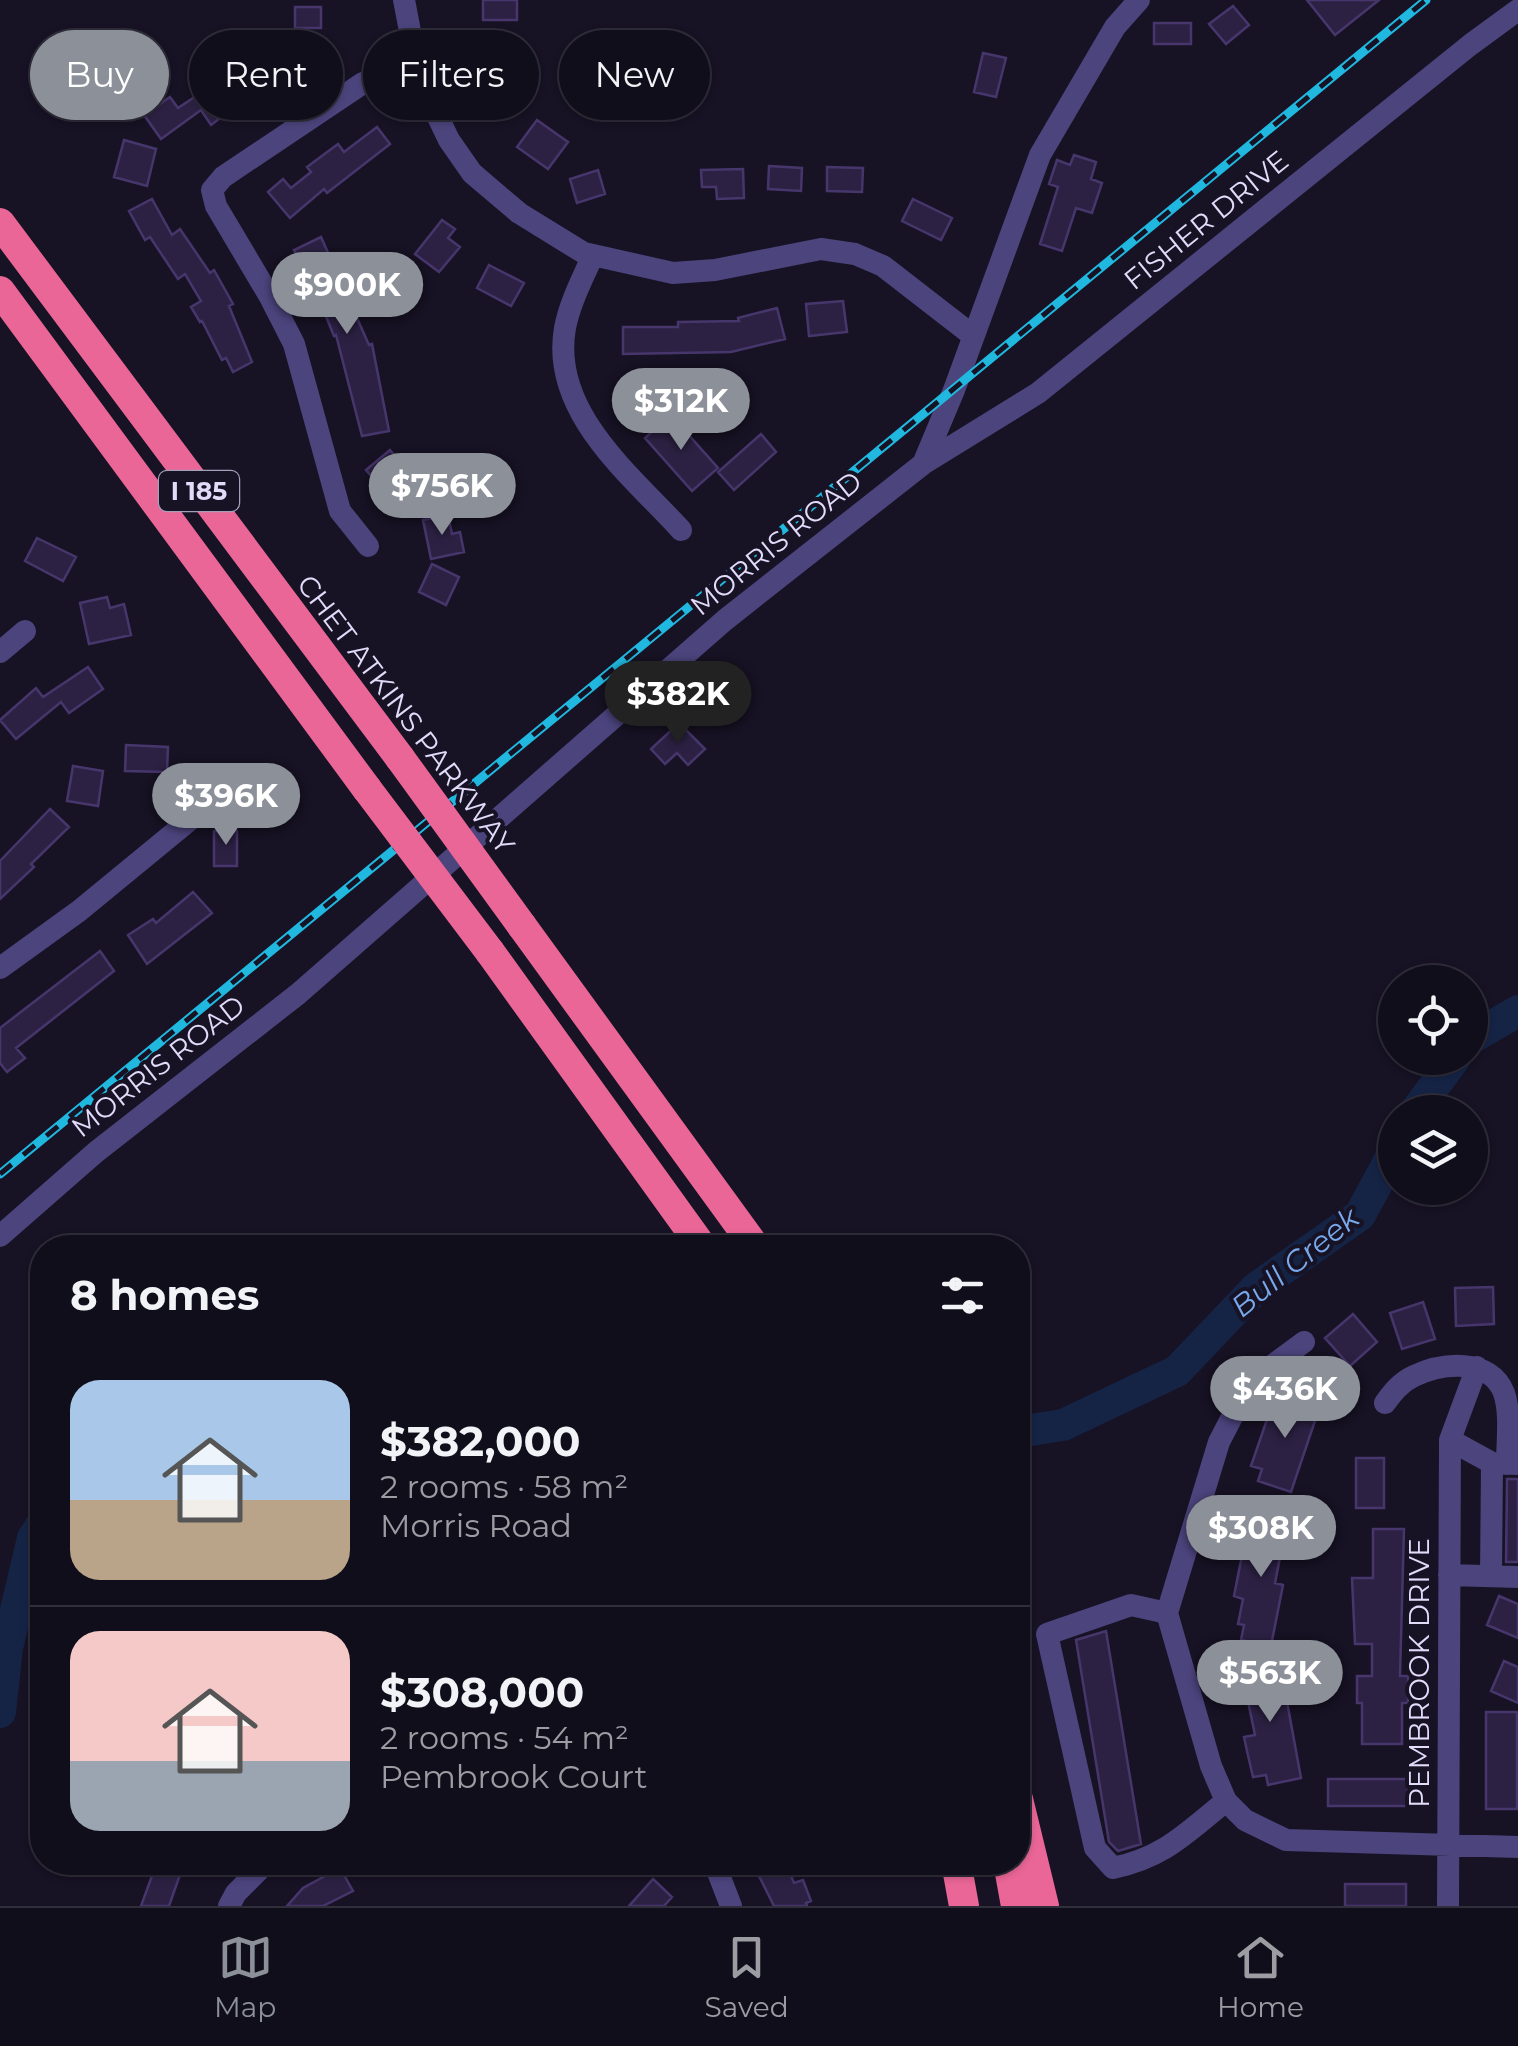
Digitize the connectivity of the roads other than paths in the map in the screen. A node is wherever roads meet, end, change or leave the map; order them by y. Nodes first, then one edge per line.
1 (404, 0) edge
2 (1139, 0) edge
3 (1518, 10) edge
4 (411, 30) edge
5 (363, 82) edge
6 (442, 120) edge
7 (0, 223) edge
8 (593, 255) junction
9 (0, 291) edge
10 (972, 334) junction
11 (922, 464) junction
12 (681, 530) dead end
13 (368, 546) dead end
14 (25, 632) dead end
15 (0, 652) edge
16 (197, 814) dead end
17 (0, 968) edge
18 (694, 1235) edge
19 (747, 1235) edge
20 (0, 1236) edge
21 (1304, 1342) dead end
22 (1477, 1368) junction
23 (1385, 1402) dead end
24 (1450, 1440) junction
25 (1506, 1464) edge
26 (1449, 1575) junction
27 (1491, 1576) junction
28 (1518, 1577) edge
29 (1168, 1613) junction
30 (1226, 1800) junction
31 (1448, 1846) junction
32 (1518, 1847) edge
33 (1030, 1848) edge
34 (255, 1875) edge
35 (719, 1875) edge
36 (958, 1875) edge
37 (1010, 1875) edge
38 (228, 1906) edge
39 (731, 1906) edge
40 (964, 1906) edge
41 (1016, 1906) edge
42 (1044, 1906) edge
43 (1448, 1906) edge

1 - 4 street
2 - 10 street, MORRIS ROAD
3 - 11 street, FISHER DRIVE
5 - 13 street
6 - 8 street
7 - 19 highway, CHET ATKINS PARKWAY / I 185, bridge
8 - 10 street
8 - 12 street
9 - 18 highway, I 185, bridge
10 - 11 street, MORRIS ROAD
11 - 20 street, MORRIS ROAD
14 - 15 street
16 - 17 street
21 - 29 street
22 - 23 street
22 - 24 street
22 - 25 street
24 - 25 street
24 - 26 street, PEMBROOK DRIVE
25 - 27 street
26 - 27 street
26 - 31 street, PEMBROOK DRIVE
27 - 28 street
29 - 30 street
29 - 30 street
30 - 31 street
31 - 32 street
31 - 43 street, PEMBROOK DRIVE
33 - 42 highway
34 - 38 street
35 - 39 street
36 - 40 highway
37 - 41 highway

